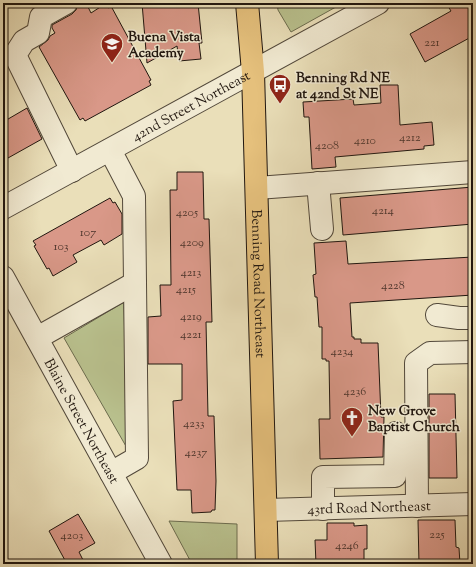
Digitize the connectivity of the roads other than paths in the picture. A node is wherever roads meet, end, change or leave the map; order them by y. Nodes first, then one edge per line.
1 (66, 3) edge
2 (247, 3) edge
3 (378, 3) edge
4 (253, 72) junction
5 (110, 150) junction
6 (72, 171) junction
7 (473, 172) edge
8 (318, 184) junction
9 (257, 188) junction
10 (3, 208) edge
11 (322, 229) dead end
12 (3, 277) edge
13 (135, 283) junction
14 (437, 315) dead end
15 (473, 318) edge
16 (37, 338) junction
17 (473, 352) edge
18 (396, 433) dead end
19 (111, 473) junction
20 (473, 504) edge
21 (417, 506) junction
22 (323, 509) junction
23 (266, 510) junction
24 (160, 564) edge
25 (267, 564) edge

1 - 6 street
2 - 4 main road, Benning Road Northeast
3 - 4 street, 42nd Street Northeast
4 - 5 street, 42nd Street Northeast
4 - 9 main road, Benning Road Northeast
5 - 6 street, 42nd Street Northeast
5 - 13 street
6 - 10 street, 42nd Street Northeast
7 - 8 street
8 - 9 street
8 - 11 street
9 - 23 main road, Benning Road Northeast
12 - 16 street, Blaine Street Northeast
13 - 16 street
13 - 19 street
14 - 15 street
16 - 19 street, Blaine Street Northeast
17 - 21 street
18 - 22 street
19 - 24 street, Blaine Street Northeast
20 - 21 street, 43rd Road Northeast
21 - 22 street, 43rd Road Northeast
22 - 23 street, 43rd Road Northeast
23 - 25 main road, Benning Road Northeast

